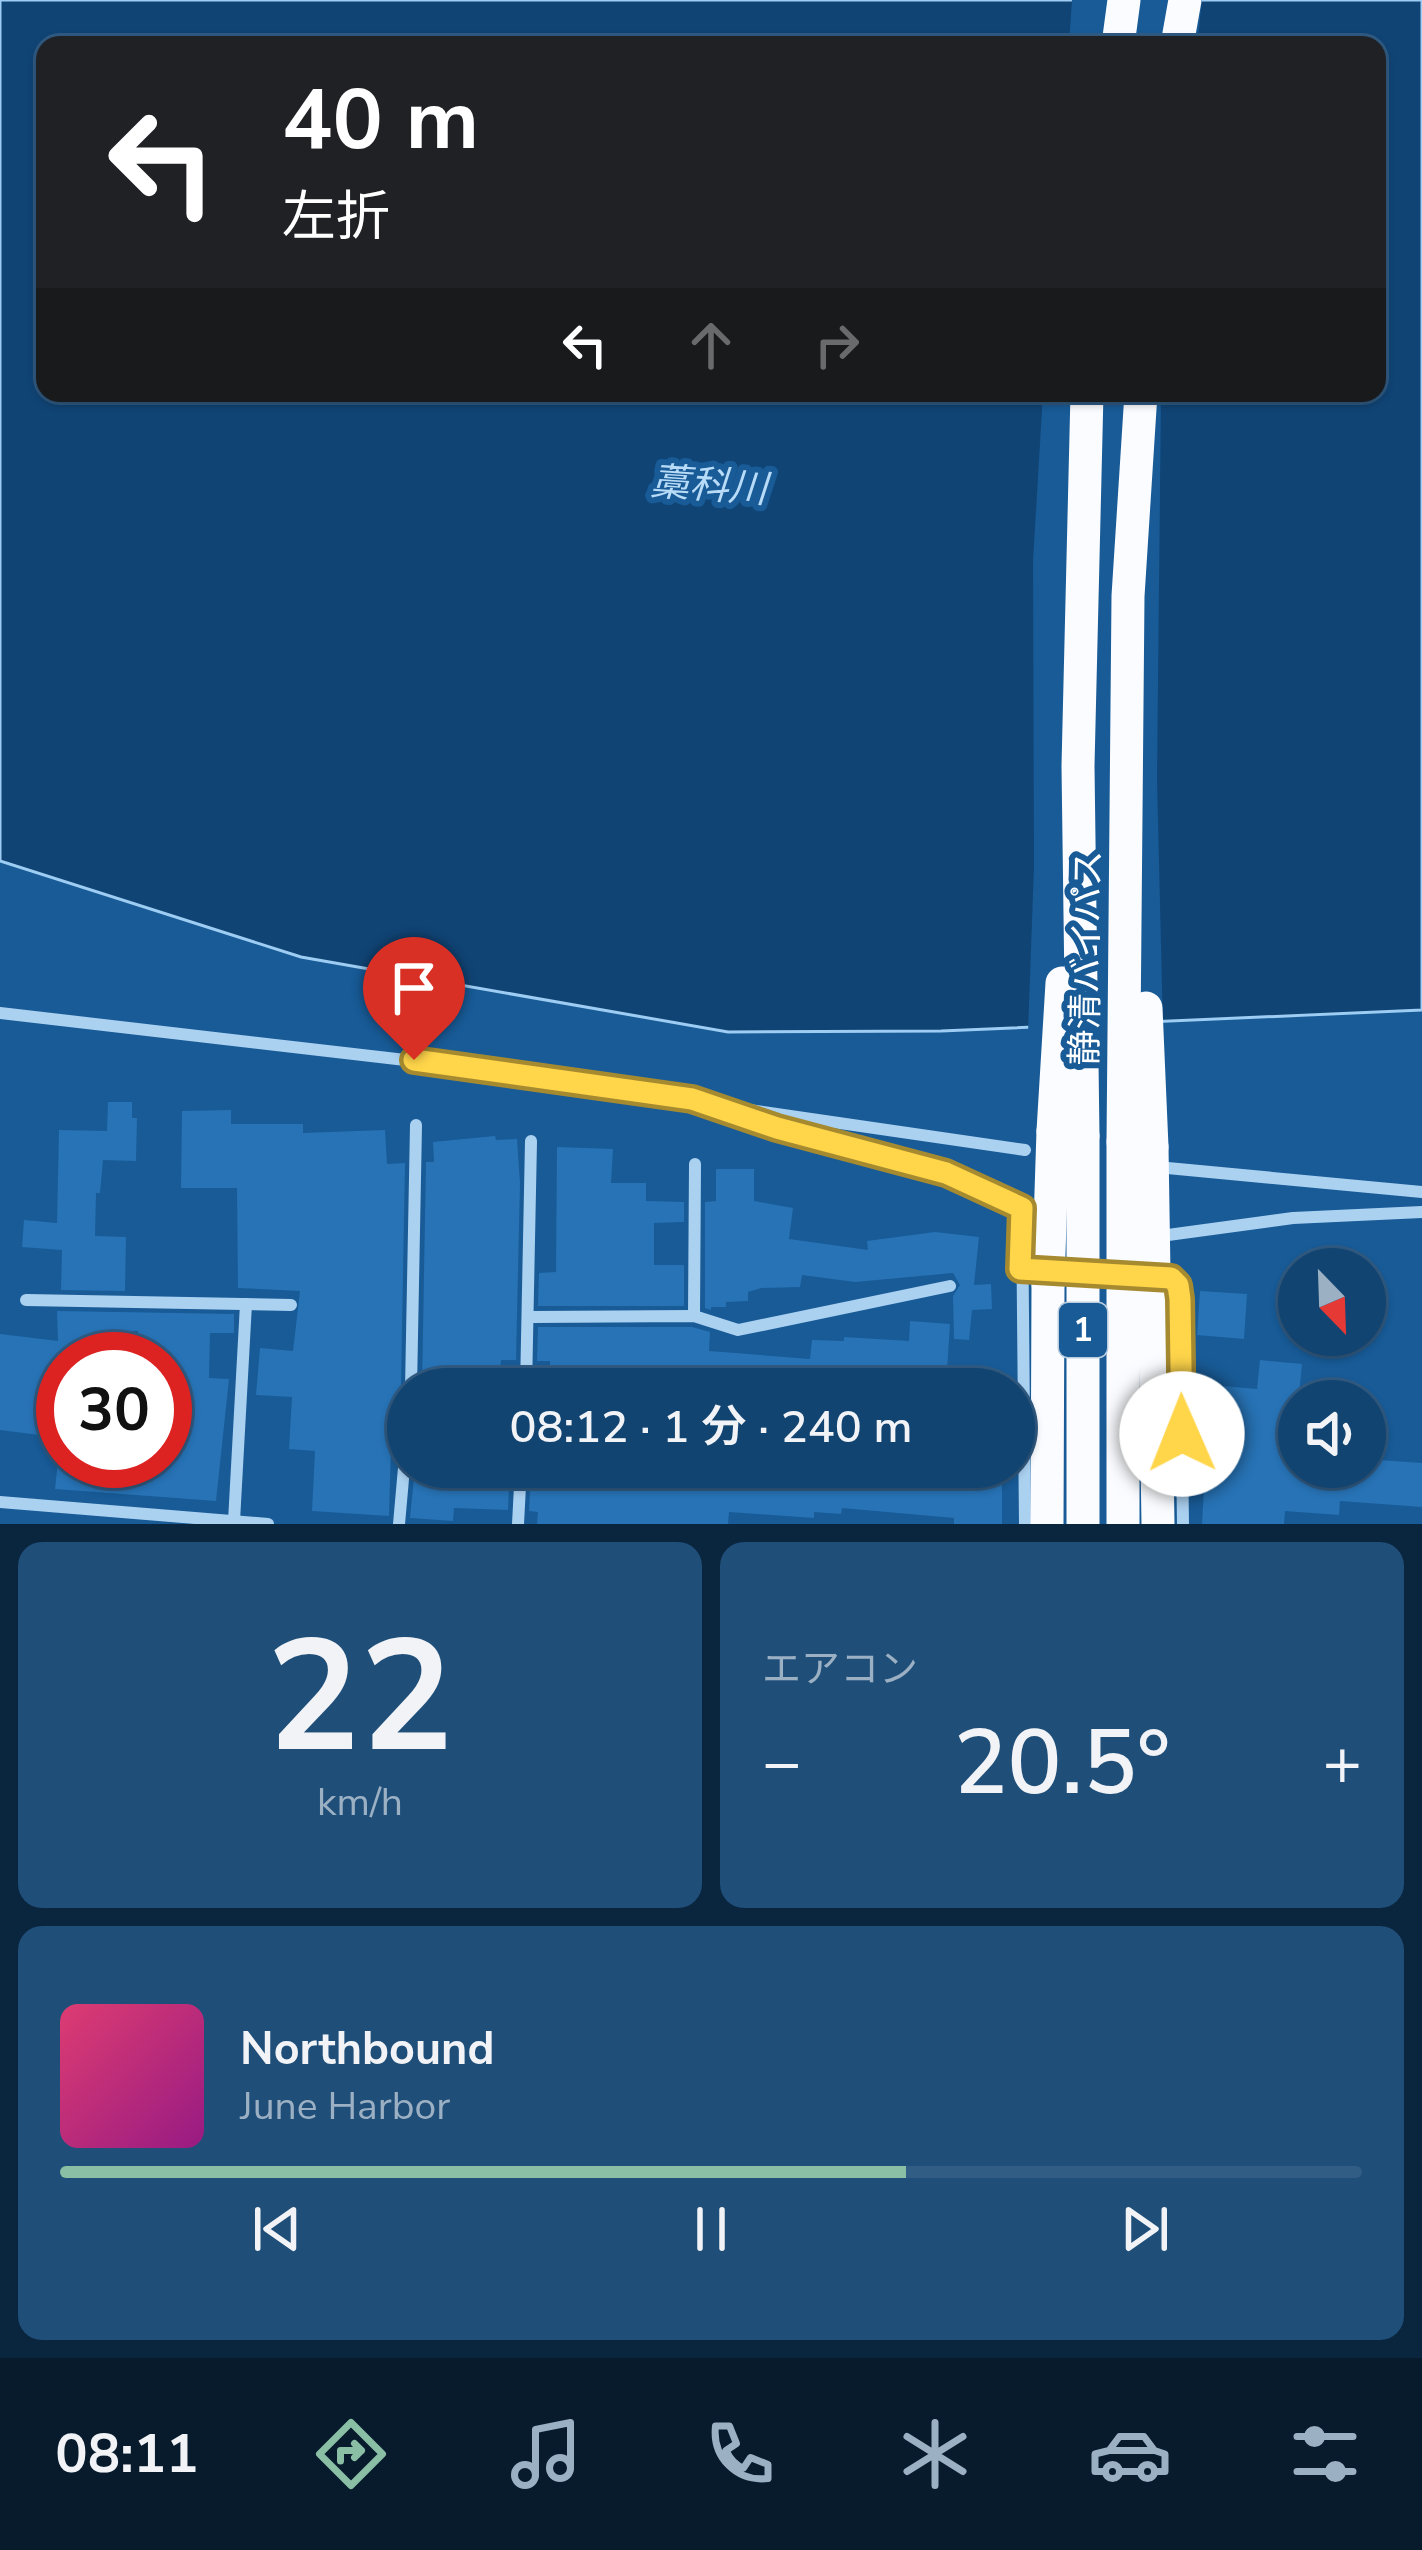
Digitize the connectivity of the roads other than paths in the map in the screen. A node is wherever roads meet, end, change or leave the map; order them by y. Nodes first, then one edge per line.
1 (1108, 0) edge
2 (1124, 0) edge
3 (1167, 0) edge
4 (1185, 0) edge
5 (1106, 36) edge
6 (1119, 36) edge
7 (1163, 36) edge
8 (1179, 36) edge
9 (1087, 402) edge
10 (1140, 402) edge
11 (1078, 766) junction
12 (1129, 779) junction
13 (0, 1013) edge
14 (692, 1099) junction
15 (416, 1126) dead end
16 (532, 1141) dead end
17 (1025, 1150) dead end
18 (695, 1164) dead end
19 (1144, 1166) dead end
20 (1422, 1192) edge
21 (1422, 1212) edge
22 (1168, 1235) dead end
23 (1020, 1269) junction
24 (950, 1286) dead end
25 (26, 1300) dead end
26 (246, 1304) junction
27 (291, 1305) dead end
28 (694, 1316) junction
29 (531, 1317) junction
30 (411, 1368) edge
31 (527, 1368) edge
32 (402, 1488) edge
33 (520, 1488) edge
34 (0, 1502) edge
35 (48, 1505) junction
36 (235, 1521) edge
37 (45, 1524) edge
38 (268, 1524) edge
39 (399, 1524) edge
40 (518, 1524) edge
41 (1025, 1524) edge
42 (1047, 1524) edge
43 (1083, 1524) edge
44 (1123, 1524) edge
45 (1159, 1524) edge
46 (1183, 1524) edge

1 - 5 highway
2 - 6 highway
3 - 7 highway
4 - 8 highway
9 - 11 highway, 静清バイパス / 1
10 - 12 highway, 静清バイパス / 1
11 - 42 highway, 1, bridge
11 - 43 highway, 静清バイパス / 1, bridge
12 - 44 highway, 静清バイパス / 1, bridge
12 - 45 highway, 1, bridge
13 - 14 street
14 - 17 street
14 - 23 street
15 - 30 street
16 - 29 street
18 - 28 street
19 - 20 street
21 - 22 street
23 - 41 street
23 - 46 street
24 - 28 street
25 - 26 street
26 - 27 street
26 - 36 street
28 - 29 street
29 - 31 street
32 - 39 street
33 - 40 street
34 - 35 street
35 - 36 street
35 - 37 street
36 - 38 street

